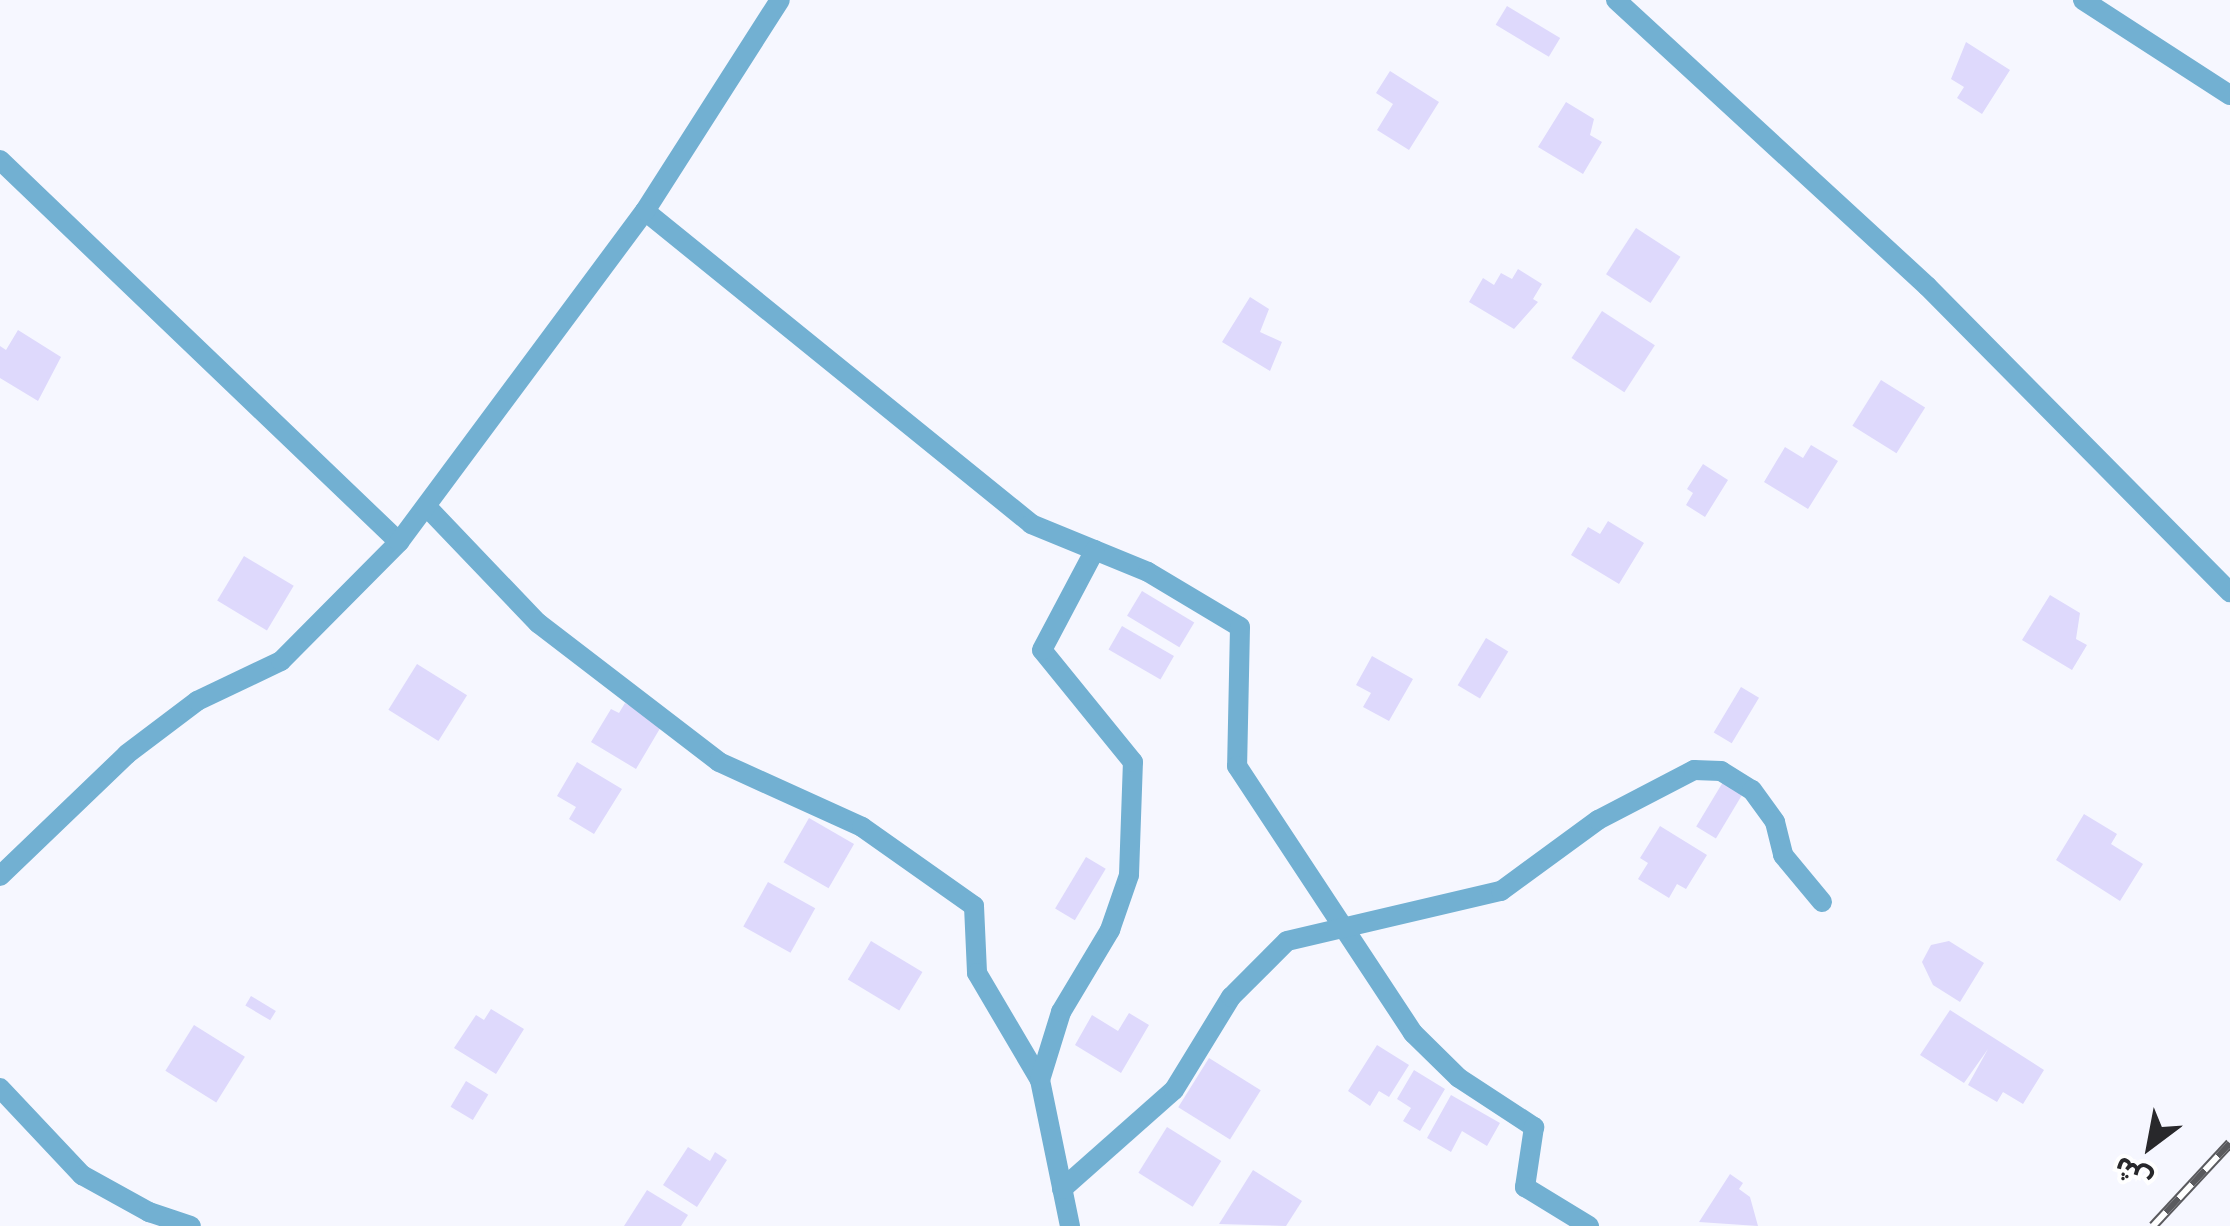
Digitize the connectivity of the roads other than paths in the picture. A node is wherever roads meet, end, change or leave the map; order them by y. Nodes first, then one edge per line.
1 (780, 0) edge
2 (1616, 0) edge
3 (2083, 0) edge
4 (2230, 96) edge
5 (0, 160) edge
6 (645, 211) junction
7 (427, 507) junction
8 (399, 542) junction
9 (1095, 550) junction
10 (2230, 592) edge
11 (0, 876) edge
12 (1822, 902) dead end
13 (1344, 931) junction
14 (1040, 1080) junction
15 (0, 1088) edge
16 (1062, 1189) junction
17 (192, 1226) edge
18 (1070, 1226) edge
19 (1589, 1226) edge

1 - 6 street
2 - 10 street
3 - 4 street
5 - 8 street
6 - 7 street
6 - 9 street
7 - 8 street
7 - 14 street
8 - 11 street
9 - 13 street
9 - 14 street
12 - 13 street
13 - 16 street
13 - 19 street
14 - 16 street
15 - 17 street
16 - 18 street

